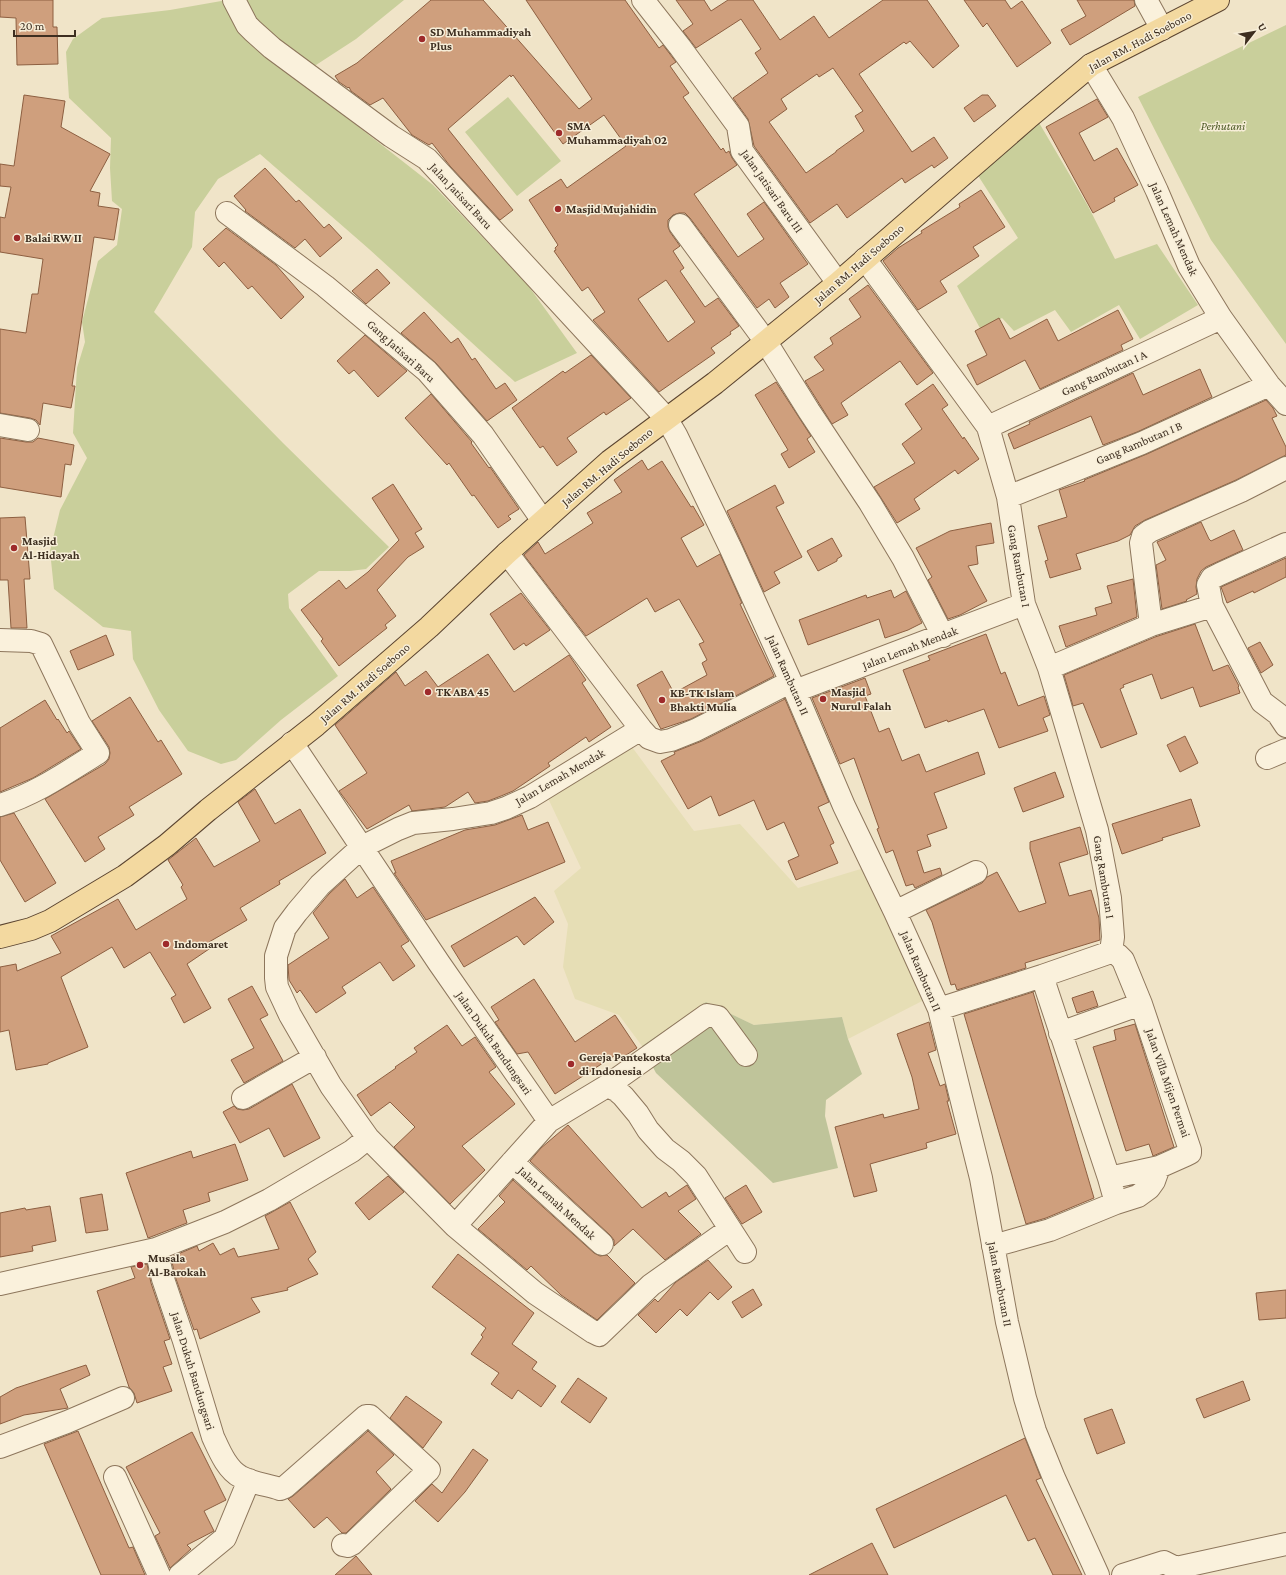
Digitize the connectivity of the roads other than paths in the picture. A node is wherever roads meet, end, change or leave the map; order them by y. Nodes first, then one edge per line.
1 (234, 0) edge
2 (1146, 0) edge
3 (1218, 0) edge
4 (645, 1) edge
5 (1162, 29) junction
6 (1091, 65) junction
7 (227, 213) dead end
8 (680, 225) dead end
9 (865, 259) junction
10 (838, 283) junction
11 (1221, 318) junction
12 (766, 342) junction
13 (1269, 385) junction
14 (1286, 404) edge
15 (666, 418) junction
16 (0, 425) edge
17 (988, 427) junction
18 (28, 430) dead end
19 (1286, 468) edge
20 (1008, 497) junction
21 (543, 521) junction
22 (1286, 544) edge
23 (507, 554) junction
24 (1024, 604) junction
25 (1212, 606) junction
26 (1150, 626) junction
27 (943, 636) junction
28 (0, 640) edge
29 (1049, 668) junction
30 (793, 687) junction
31 (1286, 726) edge
32 (641, 730) junction
33 (292, 743) junction
34 (0, 805) edge
35 (362, 847) junction
36 (976, 872) dead end
37 (895, 912) junction
38 (0, 937) edge
39 (1111, 952) junction
40 (1042, 976) junction
41 (1141, 1004) junction
42 (939, 1009) junction
43 (1060, 1032) junction
44 (746, 1055) dead end
45 (315, 1058) junction
46 (607, 1086) junction
47 (242, 1098) dead end
48 (549, 1121) junction
49 (368, 1138) junction
50 (512, 1162) junction
51 (1159, 1167) junction
52 (1110, 1178) junction
53 (1116, 1202) junction
54 (455, 1226) junction
55 (730, 1229) junction
56 (602, 1244) dead end
57 (993, 1246) junction
58 (156, 1249) junction
59 (745, 1252) dead end
60 (0, 1284) edge
61 (123, 1398) dead end
62 (0, 1447) edge
63 (115, 1477) dead end
64 (248, 1480) junction
65 (1286, 1544) edge
66 (343, 1545) dead end
67 (1185, 1571) edge
68 (159, 1575) edge
69 (180, 1575) edge
70 (1098, 1575) edge
71 (1123, 1575) edge

1 - 15 street, Jalan Jatisari Baru
2 - 5 street
3 - 5 main road, Jalan RM. Hadi Soebono
4 - 10 street, Jalan Jatisari Baru III
5 - 6 main road, Jalan RM. Hadi Soebono
6 - 9 main road, Jalan RM. Hadi Soebono
6 - 11 street, Jalan Lemah Mendak
7 - 21 street, Gang Jatisari Baru
8 - 12 street
9 - 10 main road, Jalan RM. Hadi Soebono
9 - 17 street, Gang Rambutan I
10 - 12 main road, Jalan RM. Hadi Soebono
11 - 13 street, Jalan Lemah Mendak
11 - 17 street, Gang Rambutan I A
12 - 15 main road, Jalan RM. Hadi Soebono
12 - 27 street
13 - 14 street, Jalan Lemah Mendak
13 - 20 street, Gang Rambutan I B
15 - 21 main road, Jalan RM. Hadi Soebono
15 - 30 street, Jalan Rambutan II
16 - 18 street
17 - 20 street, Gang Rambutan I
19 - 26 street
20 - 24 street, Gang Rambutan I
21 - 23 main road, Jalan RM. Hadi Soebono
22 - 25 street
23 - 32 street, Jalan Lemah Mendak
23 - 33 main road, Jalan RM. Hadi Soebono
24 - 27 street, Jalan Lemah Mendak
24 - 29 street, Gang Rambutan I
25 - 26 street
25 - 31 street
26 - 29 street
27 - 30 street, Jalan Lemah Mendak
28 - 34 street
29 - 39 street, Gang Rambutan I
30 - 32 street, Jalan Lemah Mendak
30 - 37 street, Jalan Rambutan II
32 - 35 street, Jalan Lemah Mendak
33 - 35 street, Jalan Dukuh Bandungsari
33 - 38 main road, Jalan RM. Hadi Soebono
35 - 45 street
35 - 48 street, Jalan Dukuh Bandungsari
36 - 37 street
37 - 42 street, Jalan Rambutan II
39 - 40 street
39 - 41 street, Jalan Villa Mijen Permai
40 - 42 street
40 - 43 street
41 - 43 street
41 - 51 street, Jalan Villa Mijen Permai
42 - 57 street, Jalan Rambutan II
43 - 52 street
44 - 46 street
45 - 47 street
45 - 49 street
46 - 48 street
46 - 55 street
48 - 50 street
49 - 54 street
49 - 58 street
50 - 54 street
50 - 56 street, Jalan Lemah Mendak
51 - 52 street, Jalan Villa Mijen Permai
51 - 53 street
52 - 53 street
53 - 57 street
54 - 55 street
55 - 59 street
57 - 70 street, Jalan Rambutan II
58 - 60 street
58 - 64 street, Jalan Dukuh Bandungsari
61 - 62 street
63 - 68 street
64 - 66 street, Jalan Dukuh Bandungsari
64 - 69 street
65 - 67 street
67 - 71 street

